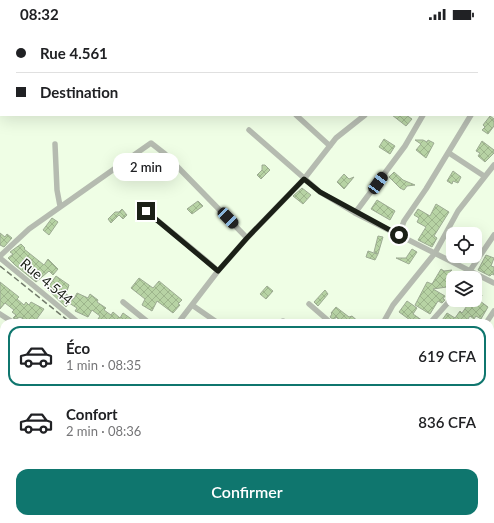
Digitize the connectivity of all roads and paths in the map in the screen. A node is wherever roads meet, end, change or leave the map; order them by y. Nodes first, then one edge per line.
1 (298, 116) edge
2 (364, 116) edge
3 (422, 116) edge
4 (470, 116) edge
5 (249, 130) dead end
6 (56, 144) dead end
7 (330, 146) junction
8 (449, 153) junction
9 (494, 165) edge
10 (484, 176) junction
11 (304, 179) junction
12 (60, 206) junction
13 (146, 211) dead end
14 (356, 213) junction
15 (399, 235) junction
16 (494, 236) edge
17 (247, 238) junction
18 (435, 253) junction
19 (0, 257) edge
20 (470, 270) junction
21 (218, 271) junction
22 (494, 283) edge
23 (123, 302) dead end
24 (310, 304) dead end
25 (192, 305) junction
26 (446, 305) edge
27 (74, 319) edge
28 (144, 319) edge
29 (181, 319) edge
30 (212, 319) edge
31 (327, 319) edge
32 (385, 319) edge
33 (434, 319) edge

1 - 7 street
2 - 7 street
3 - 14 street
4 - 8 street
5 - 11 street
6 - 12 street
7 - 11 street
8 - 10 street
8 - 15 street
9 - 10 street
10 - 18 street
11 - 14 street
11 - 17 street
12 - 17 street
12 - 19 street
13 - 21 street
14 - 15 street
15 - 18 street
16 - 20 street
17 - 21 street
18 - 20 street
18 - 32 street
19 - 27 street, Rue 4.544
20 - 22 street
21 - 25 street
23 - 28 street
24 - 31 street
25 - 29 street
25 - 30 street
26 - 33 street

